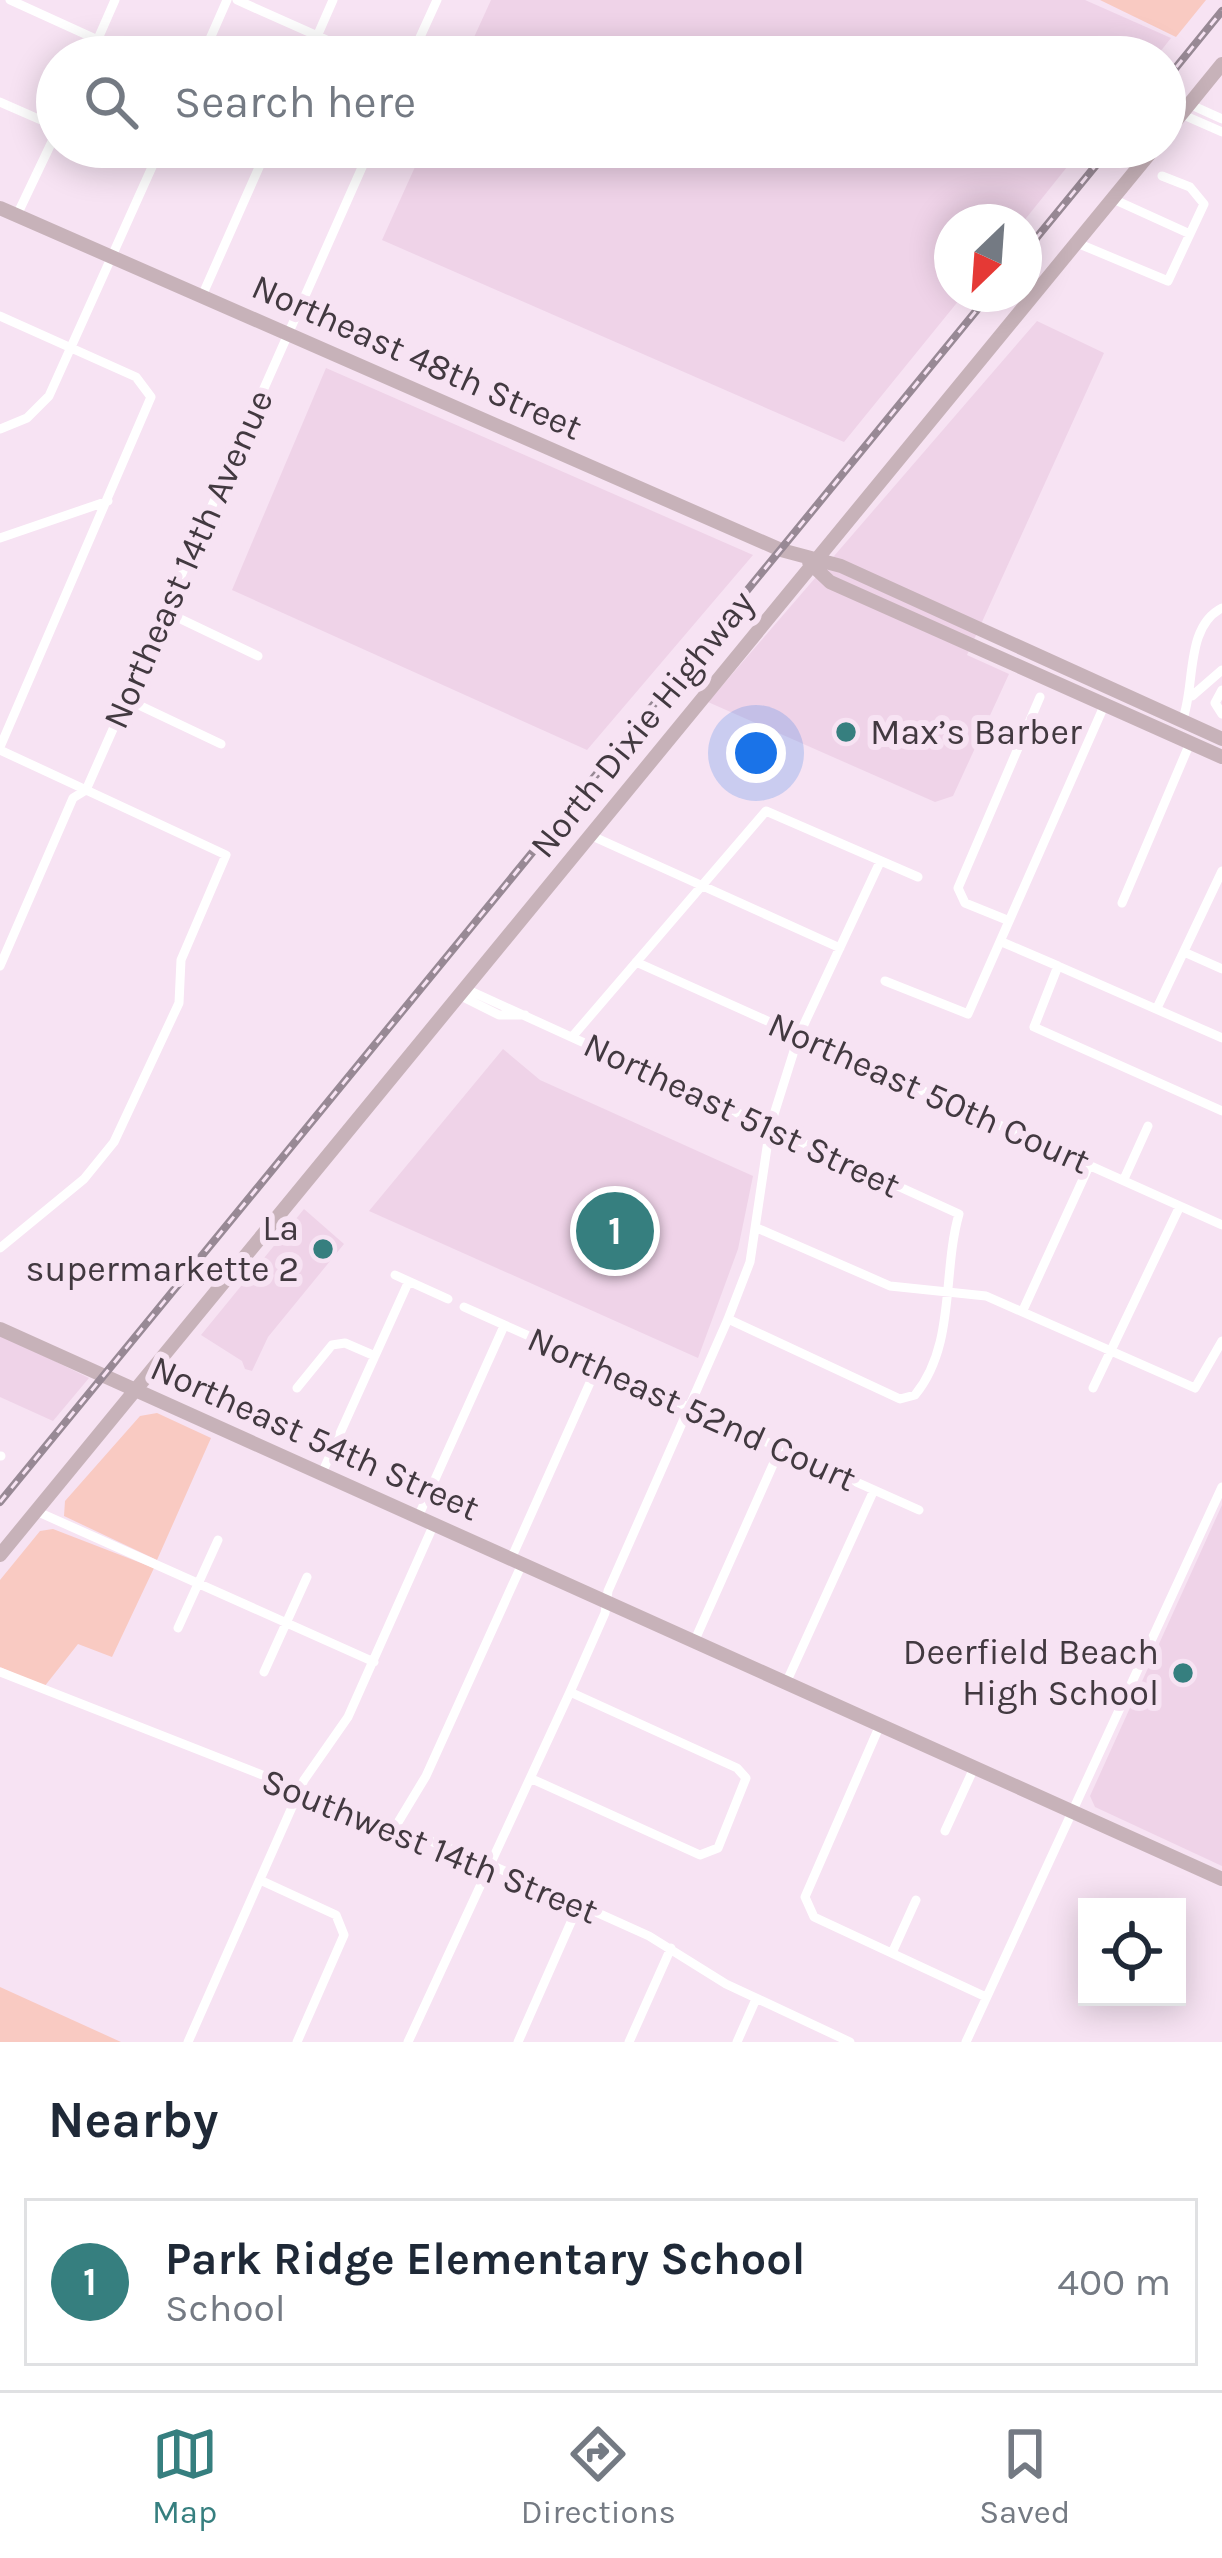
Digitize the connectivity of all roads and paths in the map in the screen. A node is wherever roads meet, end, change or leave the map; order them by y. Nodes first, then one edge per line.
1 (10, 0) edge
2 (115, 0) edge
3 (227, 0) edge
4 (237, 0) edge
5 (333, 0) edge
6 (436, 0) edge
7 (89, 36) edge
8 (100, 36) edge
9 (211, 36) edge
10 (317, 36) joint
11 (420, 36) edge
12 (1222, 64) edge
13 (0, 102) edge
14 (1186, 108) edge
15 (1186, 109) edge
16 (1186, 110) edge
17 (36, 119) edge
18 (1222, 119) edge
19 (1222, 132) edge
20 (38, 168) edge
21 (152, 168) edge
22 (259, 168) edge
23 (362, 168) edge
24 (1138, 168) edge
25 (1162, 176) dead end
26 (1113, 199) junction
27 (0, 208) edge
28 (16, 215) junction
29 (1190, 234) junction
30 (1077, 243) junction
31 (112, 257) junction
32 (202, 296) junction
33 (0, 316) edge
34 (288, 334) junction
35 (71, 347) junction
36 (0, 429) edge
37 (108, 501) junction
38 (0, 538) edge
39 (809, 562) junction
40 (1222, 608) edge
41 (166, 612) junction
42 (258, 656) dead end
43 (1222, 670) edge
44 (1222, 690) edge
45 (1192, 696) junction
46 (1040, 697) dead end
47 (1084, 697) junction
48 (126, 699) junction
49 (1104, 706) junction
50 (1221, 713) edge
51 (1182, 721) junction
52 (1222, 739) edge
53 (1190, 742) junction
54 (220, 744) dead end
55 (0, 748) edge
56 (1222, 757) edge
57 (86, 790) junction
58 (592, 836) junction
59 (880, 862) junction
60 (1222, 871) edge
61 (918, 877) dead end
62 (700, 884) junction
63 (1217, 898) edge
64 (1122, 903) dead end
65 (1007, 920) junction
66 (1002, 941) junction
67 (840, 948) junction
68 (1184, 952) junction
69 (636, 962) junction
70 (0, 966) edge
71 (1058, 966) junction
72 (1222, 969) edge
73 (885, 981) dead end
74 (464, 992) junction
75 (1157, 1008) junction
76 (799, 1035) junction
77 (572, 1037) junction
78 (1222, 1038) edge
79 (1222, 1111) edge
80 (1148, 1126) dead end
81 (770, 1127) junction
82 (1089, 1166) junction
83 (1124, 1179) junction
84 (1180, 1206) junction
85 (1222, 1225) edge
86 (757, 1228) junction
87 (0, 1248) edge
88 (394, 1276) dead end
89 (409, 1283) junction
90 (946, 1292) junction
91 (448, 1299) dead end
92 (464, 1307) dead end
93 (1023, 1310) junction
94 (728, 1319) junction
95 (504, 1326) junction
96 (0, 1329) edge
97 (1222, 1340) edge
98 (1108, 1351) junction
99 (375, 1356) junction
100 (597, 1367) junction
101 (297, 1388) dead end
102 (1093, 1388) dead end
103 (135, 1390) junction
104 (689, 1408) junction
105 (780, 1449) junction
106 (322, 1473) junction
107 (1222, 1487) edge
108 (874, 1490) junction
109 (920, 1510) dead end
110 (36, 1511) junction
111 (418, 1517) junction
112 (434, 1524) junction
113 (218, 1540) dead end
114 (0, 1555) edge
115 (517, 1562) junction
116 (307, 1577) dead end
117 (199, 1583) junction
118 (605, 1602) junction
119 (287, 1622) junction
120 (178, 1628) dead end
121 (694, 1642) junction
122 (374, 1662) junction
123 (0, 1672) edge
124 (264, 1672) dead end
125 (787, 1683) junction
126 (570, 1692) junction
127 (880, 1725) junction
128 (974, 1768) junction
129 (532, 1779) junction
130 (298, 1793) junction
131 (1069, 1810) junction
132 (394, 1828) junction
133 (945, 1831) dead end
134 (489, 1864) junction
135 (1222, 1879) edge
136 (260, 1880) junction
137 (916, 1900) dead end
138 (579, 1904) junction
139 (670, 1948) junction
140 (892, 1953) junction
141 (986, 1996) junction
142 (756, 2000) junction
143 (188, 2042) edge
144 (297, 2042) edge
145 (408, 2042) edge
146 (518, 2042) edge
147 (629, 2042) edge
148 (737, 2042) edge
149 (850, 2042) edge
150 (966, 2042) edge

1 - 7 street
2 - 8 street
3 - 9 street
4 - 10 street
5 - 10 street
6 - 11 street
12 - 14 main road
13 - 17 street
15 - 18 street
16 - 19 street
20 - 28 street
21 - 31 street
22 - 32 street
23 - 34 street, Northeast 14th Avenue
24 - 26 main road, North Dixie Highway
25 - 29 street
26 - 29 street
26 - 30 main road, North Dixie Highway
27 - 28 main road, Northeast 48th Street
28 - 31 main road, Northeast 48th Street
29 - 30 street
30 - 39 main road, North Dixie Highway
31 - 32 main road, Northeast 48th Street
31 - 35 street
32 - 34 main road, Northeast 48th Street
33 - 35 street
34 - 39 main road, Northeast 48th Street
34 - 41 street, Northeast 14th Avenue
35 - 36 street
35 - 37 street
37 - 38 street
37 - 55 street
39 - 47 main road, Northeast 48th Street
39 - 51 main road, Northeast 48th Street
39 - 58 main road, North Dixie Highway
40 - 45 street
41 - 42 street
41 - 48 street, Northeast 14th Avenue
43 - 45 street
44 - 50 street
45 - 51 street
46 - 65 street
47 - 49 main road, Northeast 48th Street
47 - 51 main road
48 - 54 street
48 - 57 street, Northeast 14th Avenue
49 - 53 main road, Northeast 48th Street
49 - 65 street
51 - 52 main road, Northeast 48th Street
53 - 56 main road, Northeast 48th Street
53 - 64 street
55 - 57 street
57 - 70 street, Northeast 14th Avenue
57 - 87 street
58 - 62 street
58 - 74 main road, North Dixie Highway
59 - 61 street
59 - 62 street
59 - 67 street
60 - 63 street
62 - 67 street
62 - 69 street
63 - 68 street
65 - 66 street
66 - 71 street
66 - 73 street
67 - 76 street
68 - 72 street
68 - 75 street
69 - 76 street, Northeast 50th Court
69 - 77 street
71 - 75 street
71 - 79 street
74 - 77 street, Northeast 51st Street
74 - 103 main road, North Dixie Highway
75 - 78 street
76 - 81 street
76 - 82 street, Northeast 50th Court
77 - 81 street, Northeast 51st Street
80 - 83 street
81 - 86 street
81 - 90 street, Northeast 51st Street
82 - 83 street, Northeast 50th Court
82 - 93 street
83 - 84 street, Northeast 50th Court
84 - 85 street, Northeast 50th Court
84 - 98 street
86 - 90 street
86 - 94 street
88 - 89 street
89 - 91 street
89 - 99 street
90 - 93 street
90 - 94 street
92 - 95 street, Northeast 52nd Court
93 - 98 street
94 - 104 street
95 - 100 street, Northeast 52nd Court
95 - 111 street
96 - 103 main road, Northeast 54th Street
97 - 98 street
98 - 102 street
99 - 101 street
99 - 106 street
100 - 104 street, Northeast 52nd Court
100 - 115 street
103 - 106 main road, Northeast 54th Street
103 - 110 main road, North Dixie Highway
104 - 105 street, Northeast 52nd Court
104 - 118 street
105 - 108 street, Northeast 52nd Court
105 - 121 street
106 - 111 main road, Northeast 54th Street
107 - 131 street
108 - 109 street, Northeast 52nd Court
108 - 125 street
110 - 114 main road, North Dixie Highway
110 - 117 street
111 - 112 main road, Northeast 54th Street
112 - 115 main road, Northeast 54th Street
112 - 122 street
113 - 117 street
115 - 118 main road, Northeast 54th Street
115 - 132 street
116 - 119 street
117 - 119 street
117 - 120 street
118 - 121 main road, Northeast 54th Street
118 - 126 street
119 - 122 street
119 - 124 street
121 - 125 main road, Northeast 54th Street
122 - 130 street
123 - 130 street, Southwest 14th Street
125 - 127 main road, Northeast 54th Street
126 - 129 street
126 - 129 street
127 - 128 main road, Northeast 54th Street
127 - 140 street
128 - 131 main road, Northeast 54th Street
128 - 133 street
129 - 134 street
130 - 132 street, Southwest 14th Street
130 - 136 street
131 - 135 main road, Northeast 54th Street
131 - 141 street
132 - 134 street, Southwest 14th Street
134 - 138 street, Southwest 14th Street
134 - 145 street
136 - 143 street
136 - 144 street
137 - 140 street
138 - 139 street, Southwest 14th Street
138 - 146 street
139 - 142 street, Southwest 14th Street
139 - 147 street
140 - 141 street
141 - 150 street
142 - 148 street
142 - 149 street, Southwest 14th Street

